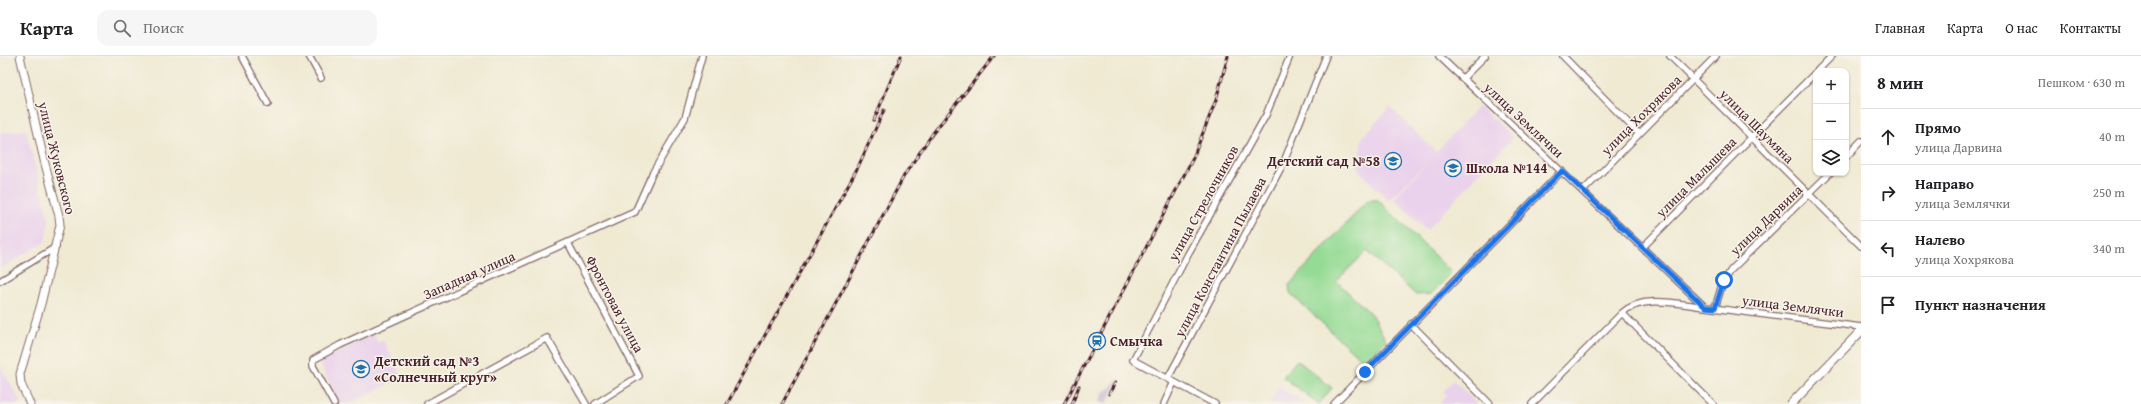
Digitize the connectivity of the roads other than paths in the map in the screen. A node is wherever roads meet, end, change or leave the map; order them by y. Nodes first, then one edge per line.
1 (20, 56) edge
2 (242, 56) edge
3 (309, 56) edge
4 (702, 56) edge
5 (1290, 56) edge
6 (1326, 56) edge
7 (1438, 56) edge
8 (1485, 56) edge
9 (1564, 56) edge
10 (1670, 56) edge
11 (1716, 56) edge
12 (1832, 56) edge
13 (1821, 68) edge
14 (1813, 76) edge
15 (321, 78) dead end
16 (1462, 79) junction
17 (1694, 79) junction
18 (268, 104) dead end
19 (1639, 134) junction
20 (1752, 137) junction
21 (1861, 141) edge
22 (1849, 154) edge
23 (1562, 171) junction
24 (1827, 176) edge
25 (1582, 191) junction
26 (1809, 195) junction
27 (568, 244) junction
28 (1861, 246) edge
29 (56, 247) junction
30 (1643, 247) junction
31 (0, 281) edge
32 (1705, 307) junction
33 (1715, 308) junction
34 (1622, 313) junction
35 (1411, 324) junction
36 (1861, 327) edge
37 (1861, 330) edge
38 (1168, 378) junction
39 (1174, 382) junction
40 (30, 404) edge
41 (334, 404) edge
42 (427, 404) edge
43 (586, 404) edge
44 (595, 404) edge
45 (1164, 404) edge
46 (1215, 404) edge
47 (1334, 404) edge
48 (1490, 404) edge
49 (1532, 404) edge
50 (1713, 404) edge
51 (1791, 404) edge

1 - 29 street, улица Жуковского
2 - 18 street
3 - 15 street
4 - 27 street, Западная улица
5 - 38 street, улица Стрелочников
6 - 38 street, улица Константина Пылаева
7 - 16 street, улица Землячки
8 - 16 street
9 - 19 street
10 - 17 street, улица Шаумяна
11 - 17 street, улица Хохрякова
12 - 13 street, улица Малышева
14 - 20 street, улица Малышева
16 - 23 street, улица Землячки
17 - 19 street, улица Хохрякова
17 - 20 street, улица Шаумяна
19 - 25 street, улица Хохрякова
20 - 26 street, улица Шаумяна
20 - 30 street, улица Малышева
21 - 22 street
23 - 25 street, улица Землячки
23 - 35 street
24 - 26 street, улица Дарвина
25 - 30 street, улица Землячки
26 - 28 street, улица Шаумяна
26 - 33 street, улица Дарвина
27 - 41 street, Западная улица
27 - 44 street, Фронтовая улица
29 - 31 street
29 - 40 street, улица Жуковского
30 - 32 street, улица Землячки
32 - 33 street, улица Землячки
32 - 34 street
33 - 36 street, улица Землячки
34 - 49 street
34 - 50 street
35 - 47 street
35 - 48 street
37 - 51 main road
38 - 39 street
39 - 45 street
39 - 46 street
42 - 43 street

